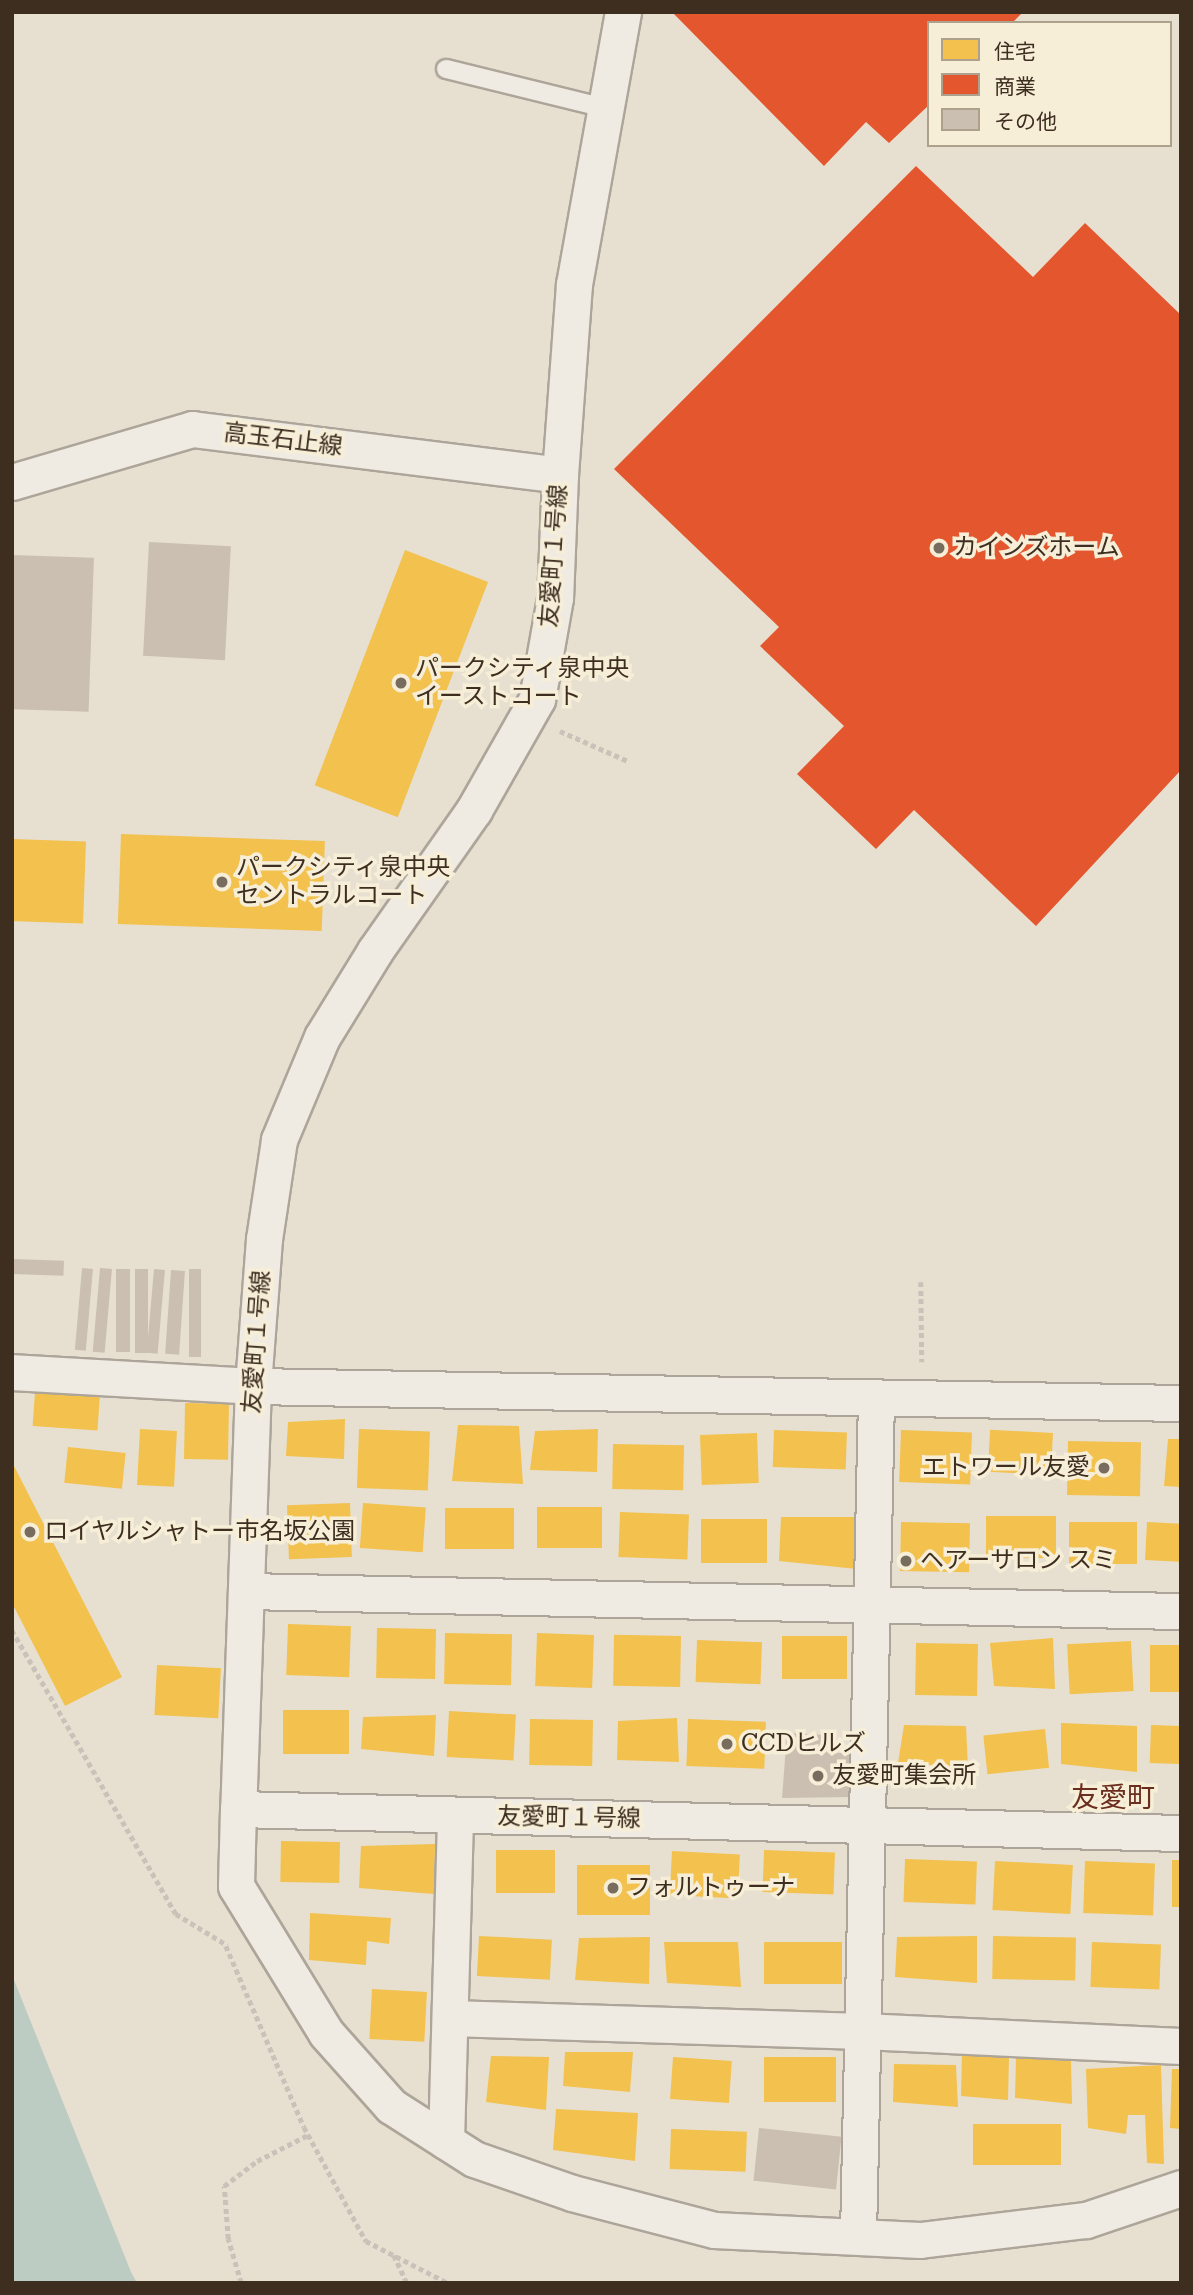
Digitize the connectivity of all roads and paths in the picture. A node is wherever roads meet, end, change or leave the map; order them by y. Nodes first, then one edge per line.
1 (623, 12) edge
2 (446, 69) dead end
3 (606, 108) junction
4 (560, 474) junction
5 (12, 482) edge
6 (527, 717) junction
7 (628, 761) dead end
8 (921, 1282) dead end
9 (12, 1372) edge
10 (253, 1386) junction
11 (876, 1397) junction
12 (922, 1398) junction
13 (1181, 1403) edge
14 (246, 1591) junction
15 (872, 1604) junction
16 (1181, 1611) edge
17 (12, 1630) edge
18 (238, 1809) junction
19 (456, 1815) junction
20 (867, 1825) junction
21 (1181, 1833) edge
22 (250, 1909) junction
23 (226, 1945) junction
24 (450, 2018) junction
25 (862, 2031) junction
26 (1181, 2046) edge
27 (308, 2135) junction
28 (446, 2141) junction
29 (1181, 2188) edge
30 (858, 2236) junction
31 (393, 2255) junction
32 (241, 2283) edge
33 (407, 2283) edge
34 (448, 2283) edge

1 - 3 street, 友愛町１号線
2 - 3 lane
3 - 4 street, 友愛町１号線
4 - 5 street, 高玉石止線
4 - 6 street, 友愛町１号線
6 - 7 path
6 - 10 street, 友愛町１号線
8 - 12 path
9 - 10 street
10 - 11 street
10 - 14 street, 友愛町１号線
11 - 12 street
11 - 15 street
12 - 13 street
14 - 15 street
14 - 18 street, 友愛町１号線
15 - 16 street
15 - 20 street
17 - 23 path
18 - 19 street, 友愛町１号線
18 - 22 street
19 - 20 street, 友愛町１号線
19 - 24 street
20 - 21 street, 友愛町１号線
20 - 25 street
22 - 23 path
22 - 28 street
23 - 27 path
24 - 25 street
24 - 28 street
25 - 26 street
25 - 30 street
27 - 31 path
27 - 32 path
28 - 30 street
29 - 30 street
31 - 33 path
31 - 34 path

